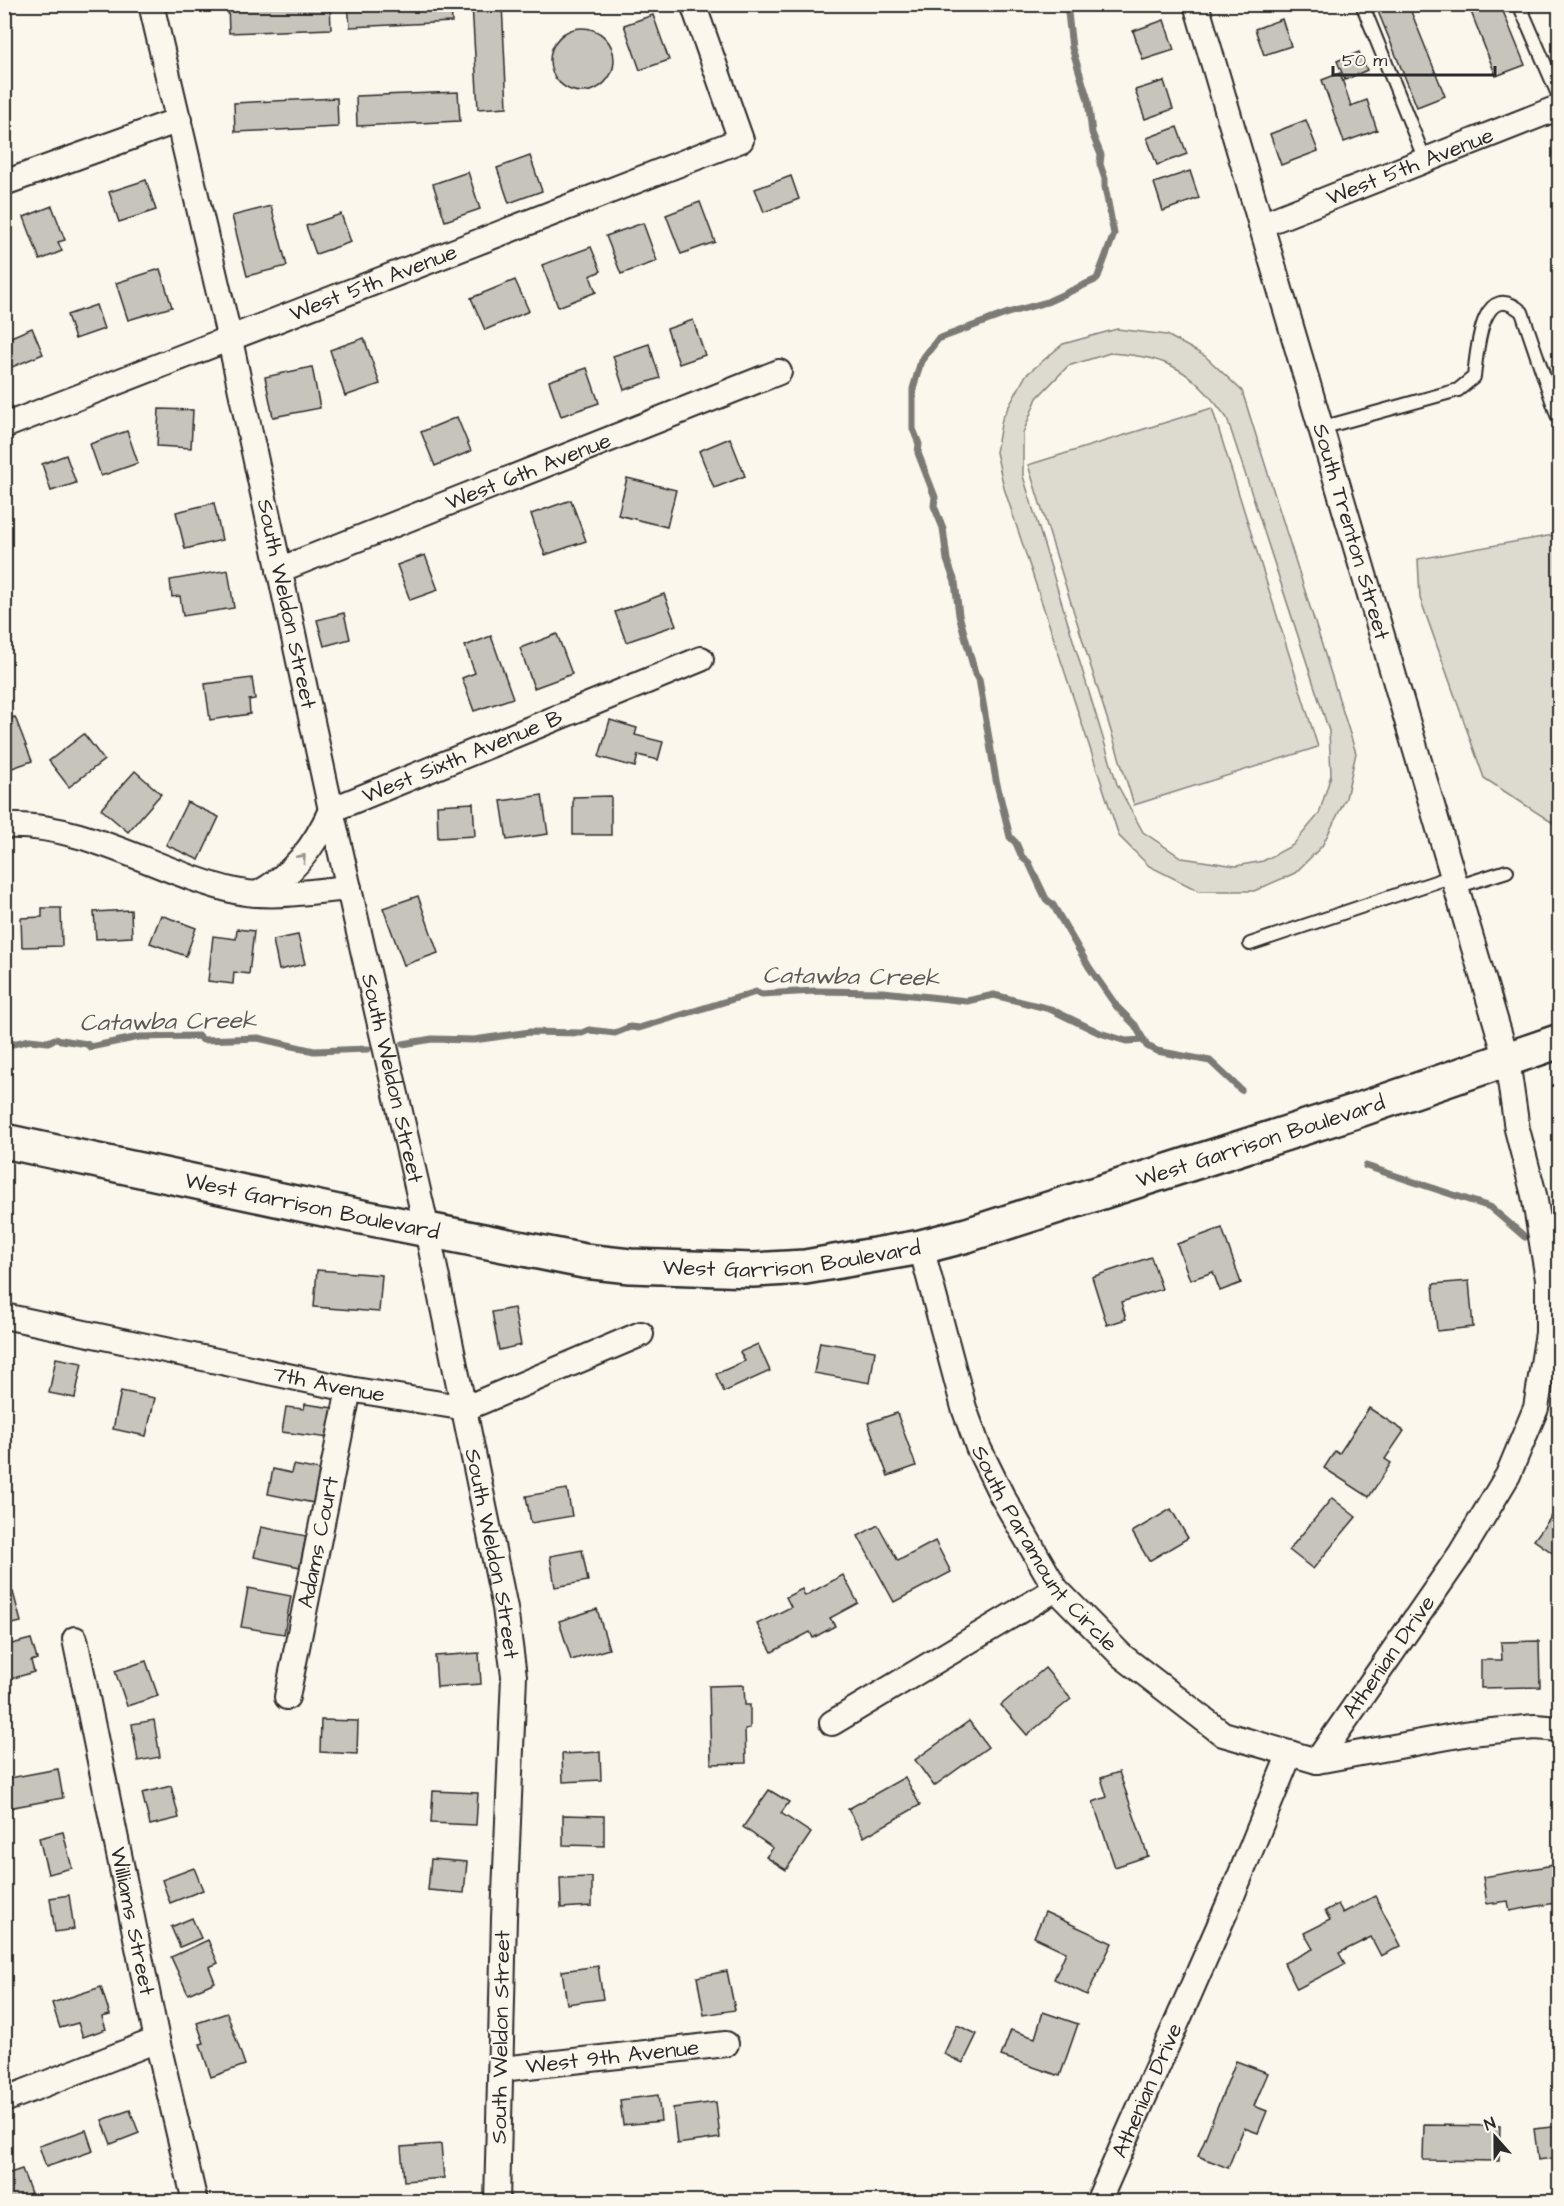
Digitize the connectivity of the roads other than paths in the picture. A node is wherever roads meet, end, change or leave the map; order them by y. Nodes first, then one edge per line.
1 (151, 4) edge
2 (693, 4) edge
3 (1196, 4) edge
4 (1362, 4) edge
5 (1519, 4) edge
6 (1560, 99) edge
7 (1560, 107) edge
8 (178, 120) junction
9 (1425, 160) junction
10 (4, 183) edge
11 (1261, 225) junction
12 (230, 340) junction
13 (779, 372) dead end
14 (1557, 415) dead end
15 (4, 426) edge
16 (1321, 428) junction
17 (279, 570) junction
18 (701, 659) dead end
19 (331, 810) junction
20 (4, 826) edge
21 (1508, 871) dead end
22 (1455, 882) junction
23 (349, 888) junction
24 (257, 894) junction
25 (1250, 944) dead end
26 (1560, 1041) edge
27 (1507, 1060) junction
28 (4, 1141) edge
29 (427, 1230) junction
30 (921, 1247) junction
31 (4, 1316) edge
32 (641, 1334) dead end
33 (349, 1389) junction
34 (466, 1408) junction
35 (1056, 1589) junction
36 (75, 1639) dead end
37 (287, 1697) dead end
38 (832, 1723) dead end
39 (1560, 1729) edge
40 (1290, 1753) junction
41 (1317, 1761) junction
42 (157, 2040) junction
43 (726, 2044) dead end
44 (501, 2069) junction
45 (4, 2100) edge
46 (195, 2202) edge
47 (497, 2202) edge
48 (1098, 2202) edge

1 - 8 street, South Weldon Street
2 - 12 street, West 5th Avenue
3 - 11 street, South Trenton Street
4 - 9 lane
5 - 6 lane
7 - 9 street, West 5th Avenue
8 - 10 street
8 - 12 street, South Weldon Street
9 - 11 street, West 5th Avenue
11 - 16 street, South Trenton Street
12 - 15 street, West 5th Avenue
12 - 17 street, South Weldon Street
13 - 17 street, West 6th Avenue
14 - 16 lane
16 - 22 street, South Trenton Street
17 - 19 street, South Weldon Street
18 - 19 street, West Sixth Avenue B
19 - 23 street, South Weldon Street
24 -> 19 street
20 - 24 street
21 - 22 lane
22 - 25 lane
22 - 27 street, South Trenton Street
23 - 24 street
23 - 29 street, South Weldon Street
26 - 27 main road, West Garrison Boulevard
27 - 30 main road, West Garrison Boulevard
27 - 41 street, Athenian Drive
28 - 29 main road, West Garrison Boulevard
29 - 30 main road, West Garrison Boulevard
29 - 34 street, South Weldon Street
30 - 35 street, South Paramount Circle
31 - 33 street, 7th Avenue
32 - 34 street
33 - 34 street, 7th Avenue
33 - 37 street, Adams Court
34 - 44 street, South Weldon Street
35 - 38 street
35 - 40 street, South Paramount Circle
36 - 42 street, Williams Street
39 - 41 street
40 - 41 street
40 - 48 street, Athenian Drive
42 - 45 street
42 - 46 street, Williams Street
43 - 44 street, West 9th Avenue
44 - 47 street, South Weldon Street

